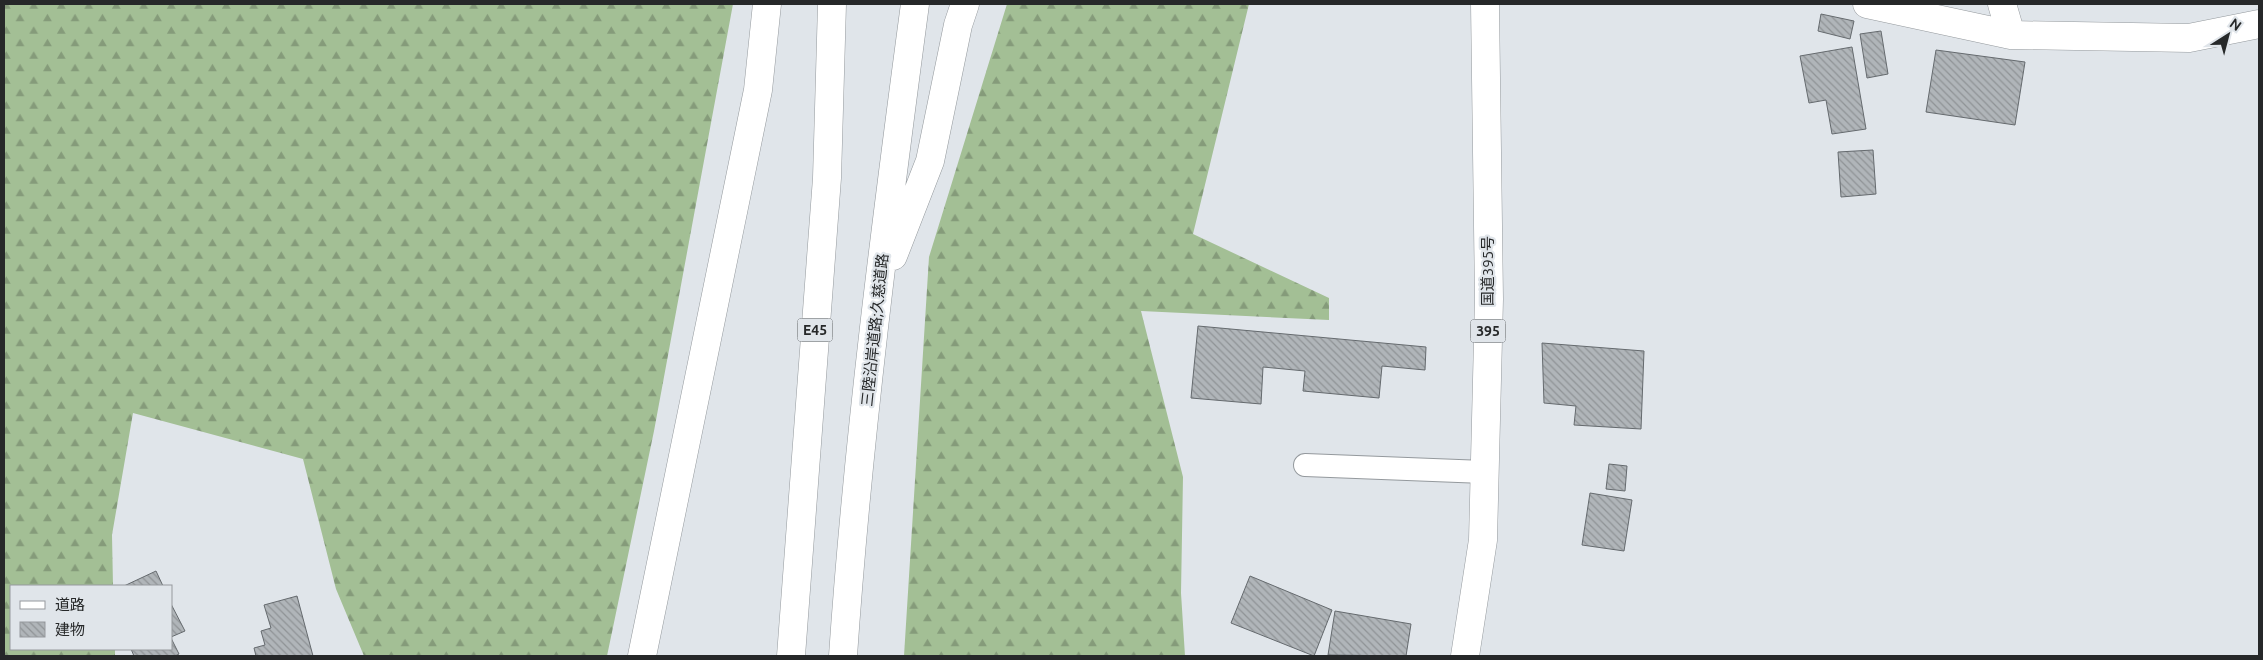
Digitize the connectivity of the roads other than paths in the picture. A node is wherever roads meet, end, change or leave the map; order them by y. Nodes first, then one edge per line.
1 (767, 4) edge
2 (832, 4) edge
3 (915, 4) edge
4 (965, 4) edge
5 (1485, 4) edge
6 (1867, 4) edge
7 (2002, 4) edge
8 (2259, 24) edge
9 (2011, 35) junction
10 (879, 292) junction
11 (1306, 464) dead end
12 (1484, 472) junction
13 (642, 656) edge
14 (791, 656) edge
15 (843, 656) edge
16 (1465, 656) edge

1 - 13 main road
2 - 14 main road, E45
3 - 10 main road, 三陸沿岸道路;久慈道路
4 - 10 main road
5 - 12 main road, 国道395号 / 395
6 - 9 main road
7 - 9 main road
8 - 9 main road
10 - 15 main road, 三陸沿岸道路;久慈道路
11 - 12 lane
12 - 16 main road, 国道395号 / 395

